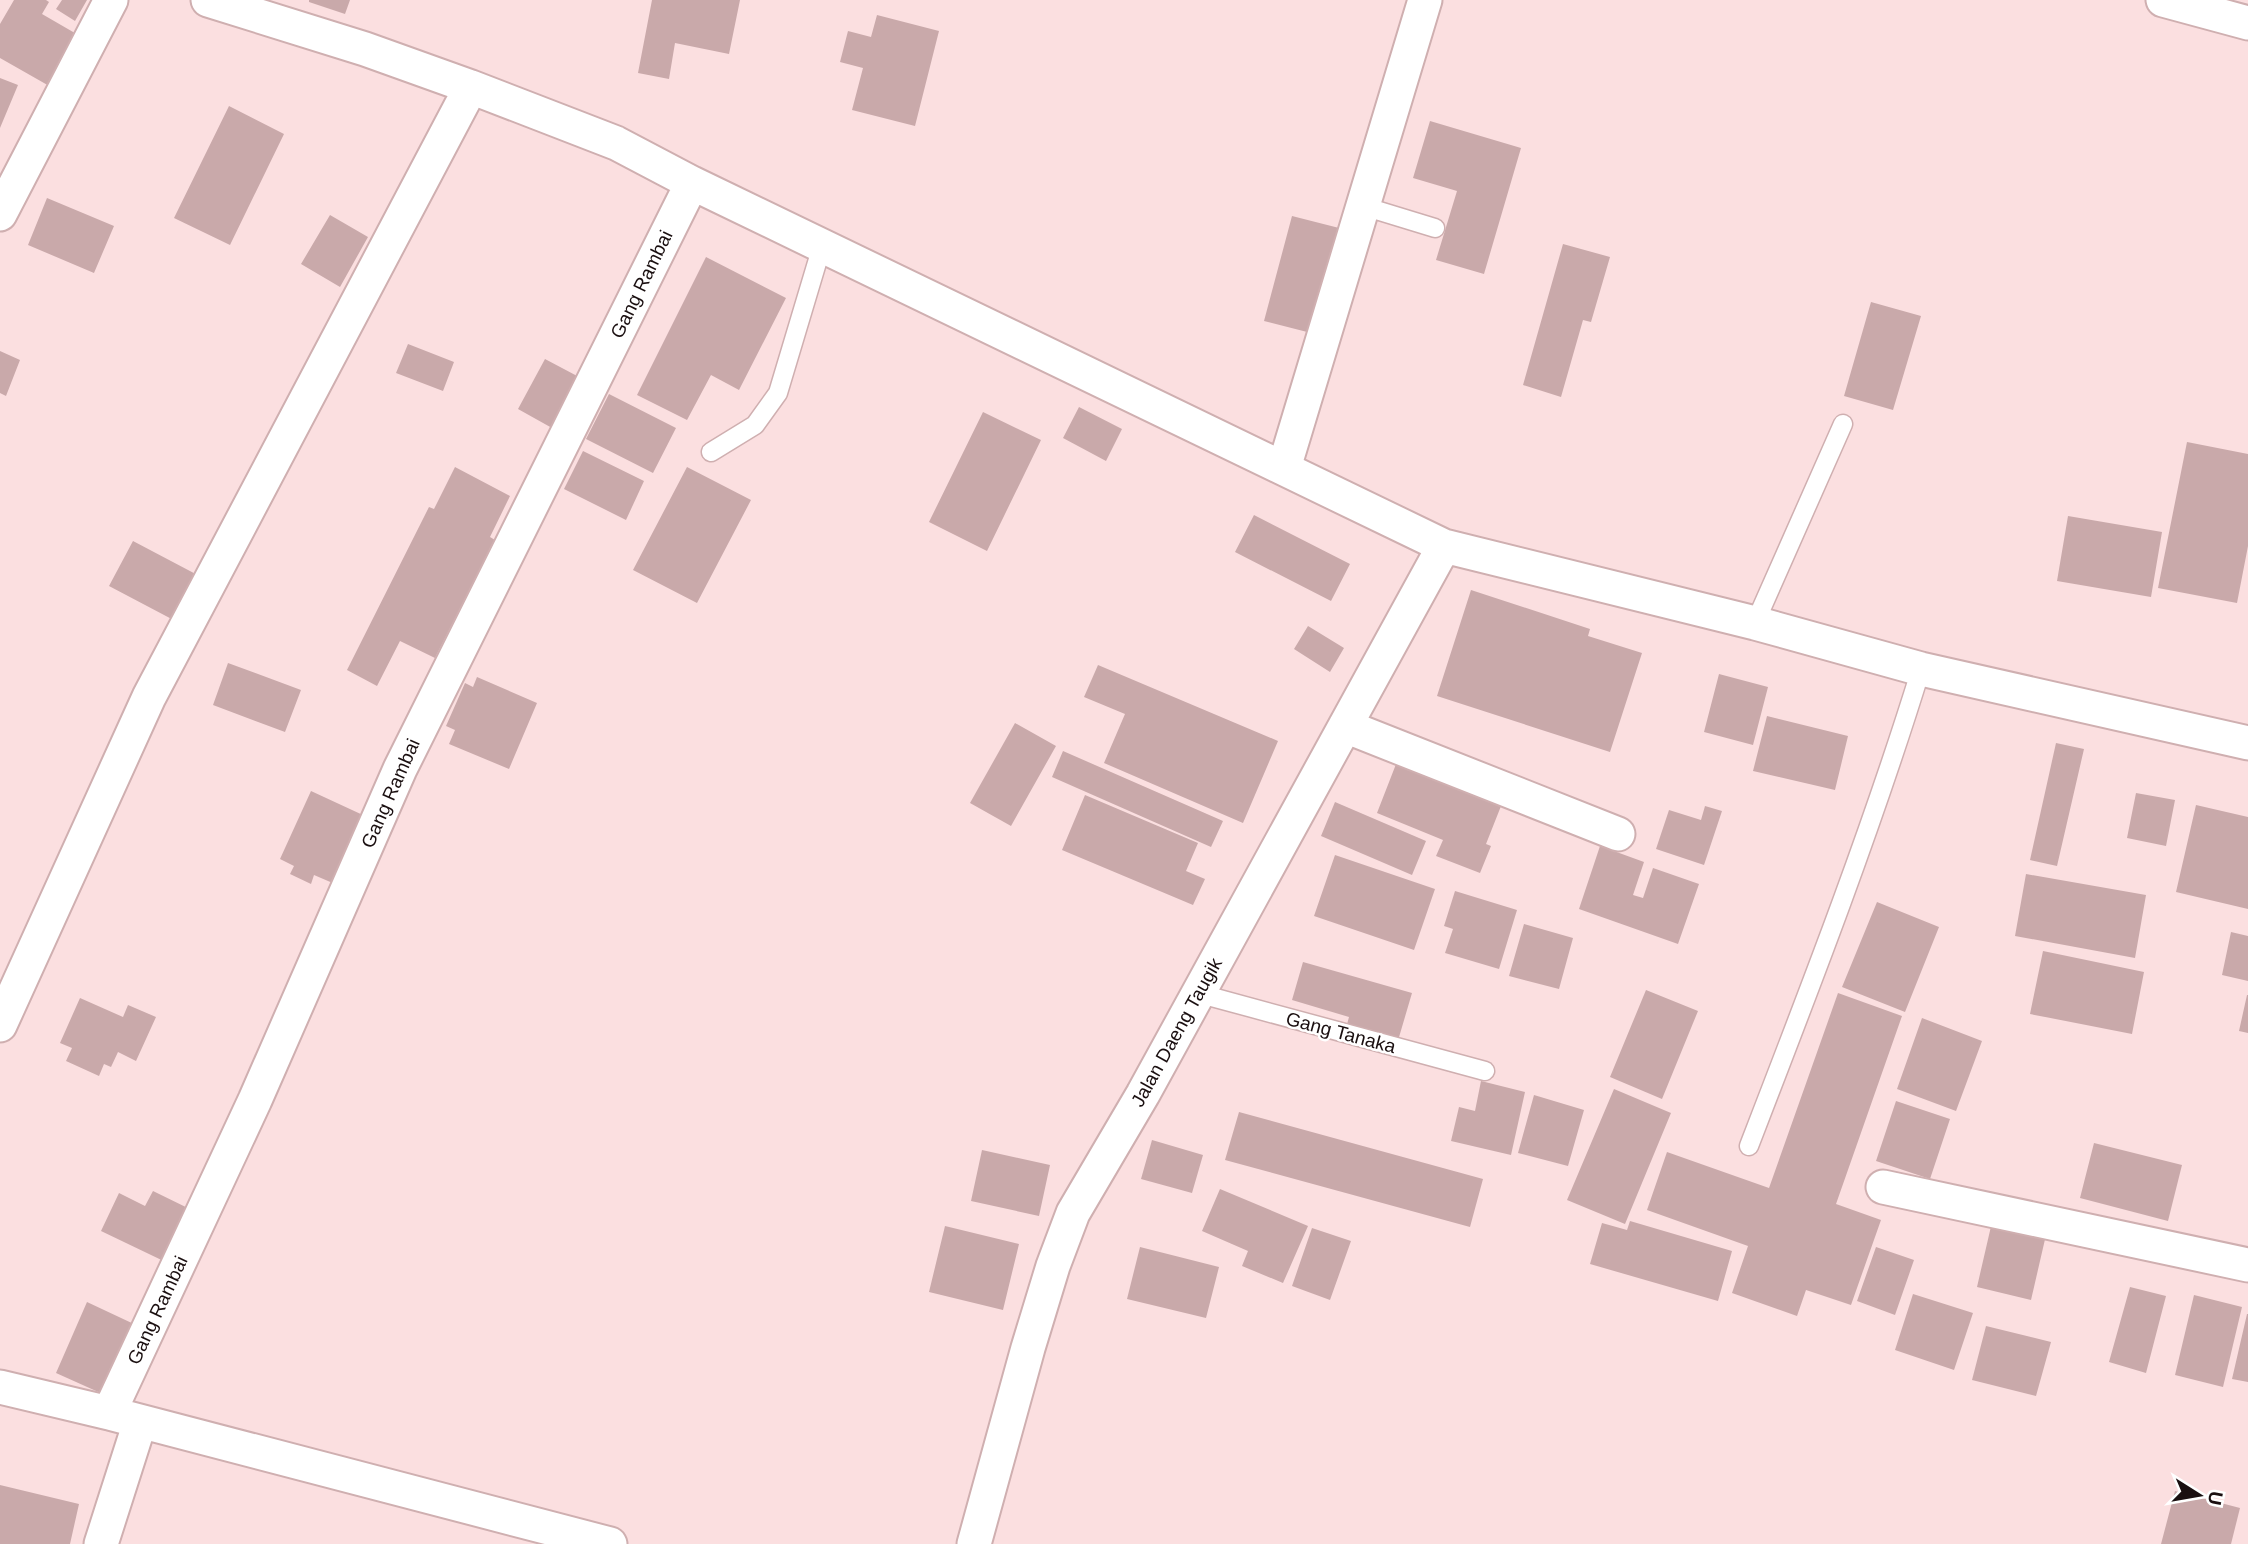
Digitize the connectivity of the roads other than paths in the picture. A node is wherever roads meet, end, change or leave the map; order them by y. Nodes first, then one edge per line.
1 (111, 0) edge
2 (208, 0) edge
3 (1425, 0) edge
4 (2163, 0) edge
5 (275, 10) edge
6 (2248, 23) edge
7 (471, 87) junction
8 (692, 183) junction
9 (1363, 206) junction
10 (0, 214) edge
11 (1435, 228) dead end
12 (822, 246) junction
13 (1843, 424) dead end
14 (711, 452) dead end
15 (1284, 468) junction
16 (1444, 546) junction
17 (1755, 623) junction
18 (1921, 669) junction
19 (1345, 726) junction
20 (2248, 743) edge
21 (1618, 834) dead end
22 (1197, 993) junction
23 (0, 1025) edge
24 (1485, 1071) dead end
25 (1749, 1146) dead end
26 (1883, 1187) dead end
27 (2248, 1265) edge
28 (0, 1387) edge
29 (124, 1417) junction
30 (101, 1544) edge
31 (610, 1544) edge
32 (974, 1544) edge

1 - 10 street
2 - 5 street
3 - 9 street
4 - 6 street
5 - 7 street
7 - 8 street
7 - 23 street
8 - 12 street
8 - 29 street, Gang Rambai
9 - 11 lane
9 - 15 street
12 - 14 lane
12 - 15 street
13 - 17 lane
15 - 16 street
16 - 17 street
16 - 19 street, Jalan Daeng Taugik
17 - 18 street
18 - 20 street
18 - 25 lane
19 - 21 street
19 - 22 street, Jalan Daeng Taugik
22 - 24 lane, Gang Tanaka
22 - 32 street, Jalan Daeng Taugik
26 - 27 street
28 - 29 street
29 - 30 street, Gang Rambai
29 - 31 street

